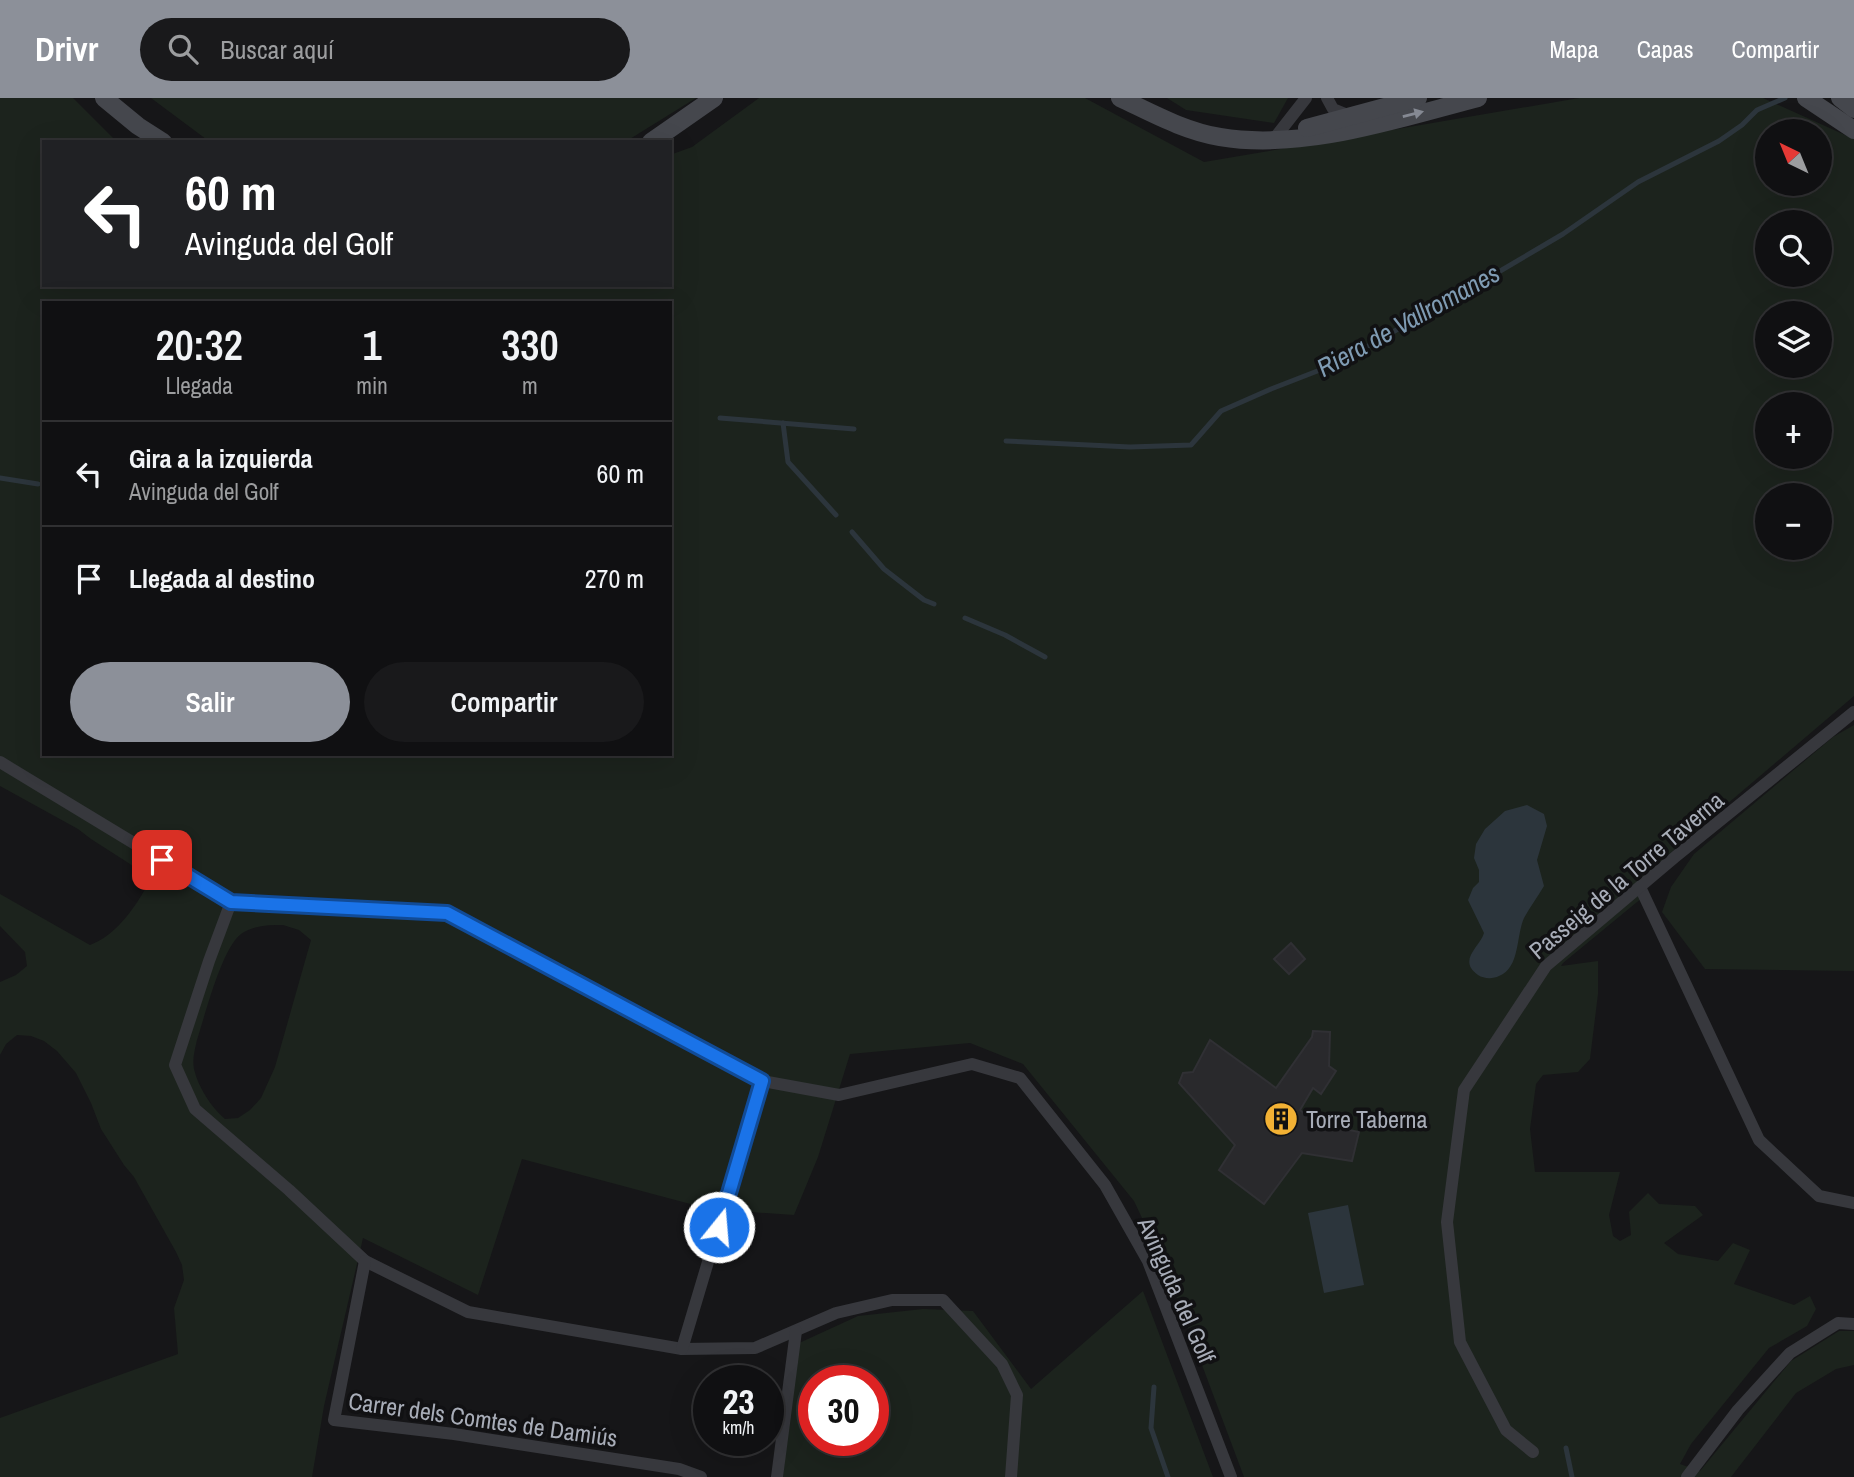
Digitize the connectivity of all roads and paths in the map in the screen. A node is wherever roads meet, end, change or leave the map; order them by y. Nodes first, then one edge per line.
1 (104, 98) edge
2 (714, 98) edge
3 (1120, 98) edge
4 (1306, 98) edge
5 (1327, 98) edge
6 (1418, 98) edge
7 (1478, 98) edge
8 (1806, 98) edge
9 (1833, 104) edge
10 (1854, 109) edge
11 (1350, 116) junction
12 (1854, 130) edge
13 (1274, 139) junction
14 (160, 140) edge
15 (654, 140) edge
16 (1854, 712) edge
17 (0, 762) edge
18 (1640, 887) junction
19 (231, 902) junction
20 (762, 1081) junction
21 (1854, 1203) edge
22 (365, 1261) junction
23 (1854, 1324) edge
24 (796, 1331) junction
25 (682, 1349) junction
26 (1533, 1452) dead end
27 (701, 1477) edge
28 (777, 1477) edge
29 (1011, 1477) edge
30 (1231, 1477) edge
31 (1687, 1477) edge

1 - 14 main road
2 - 15 main road
3 - 13 main road
4 - 13 street
5 - 11 street
6 - 11 main road
13 -> 7 main road
8 - 9 main road
9 - 10 main road
9 - 12 main road
11 - 13 main road
16 - 18 street, Passeig de la Torre Taverna
17 - 19 street, Avinguda del Golf
18 - 21 street
18 - 26 street, Passeig de la Torre Taverna
19 - 20 street, Avinguda del Golf
19 - 22 street
20 - 25 street
20 - 30 street, Avinguda del Golf
22 - 25 street
22 - 27 street, Carrer dels Comtes de Damiús
23 - 31 street
24 - 25 street
24 - 28 street
24 - 29 street

